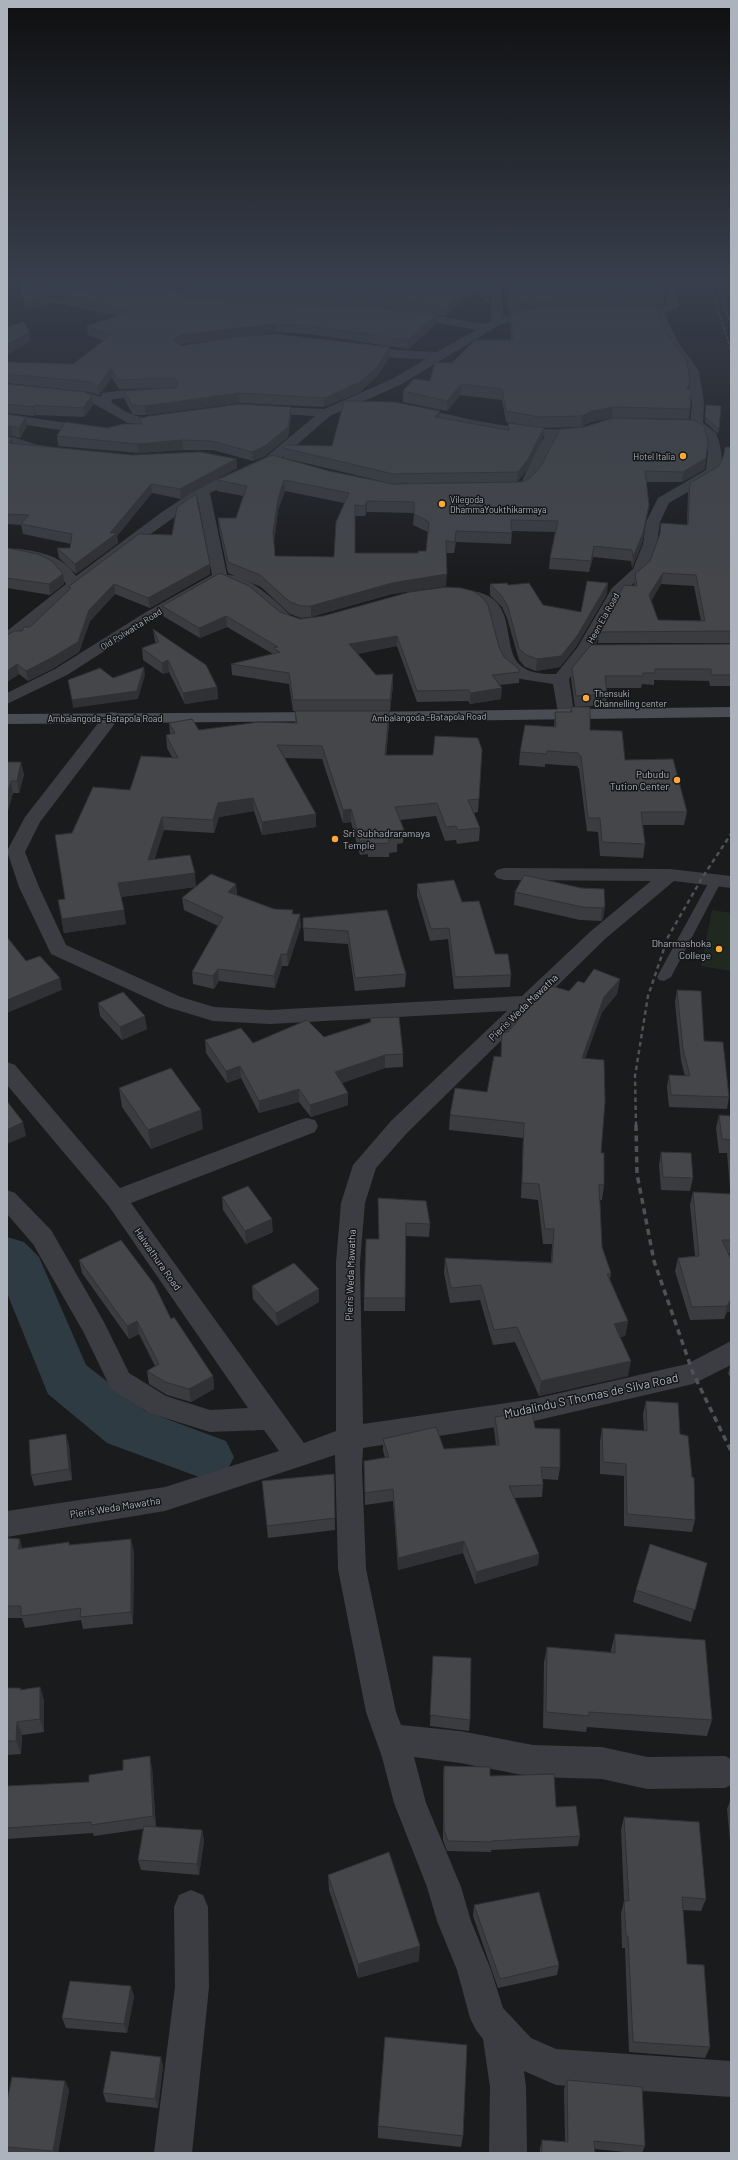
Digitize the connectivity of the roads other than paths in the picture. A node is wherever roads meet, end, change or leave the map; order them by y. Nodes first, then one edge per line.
1 (400, 380) edge
2 (694, 380) edge
3 (7, 388) edge
4 (164, 392) edge
5 (364, 397) junction
6 (104, 403) junction
7 (386, 403) edge
8 (400, 407) edge
9 (248, 408) edge
10 (326, 413) junction
11 (178, 417) edge
12 (7, 418) edge
13 (146, 421) junction
14 (57, 425) junction
15 (596, 426) edge
16 (554, 434) junction
17 (10, 441) edge
18 (68, 452) edge
19 (271, 460) junction
20 (234, 461) edge
21 (286, 465) edge
22 (252, 468) junction
23 (494, 487) edge
24 (203, 491) junction
25 (7, 552) edge
26 (220, 577) junction
27 (74, 584) junction
28 (445, 592) edge
29 (301, 623) edge
30 (7, 639) edge
31 (561, 678) junction
32 (7, 699) edge
33 (731, 712) edge
34 (566, 714) junction
35 (112, 717) junction
36 (7, 719) edge
37 (504, 874) dead end
38 (670, 875) junction
39 (716, 880) edge
40 (664, 977) dead end
41 (527, 1003) junction
42 (7, 1070) edge
43 (307, 1126) dead end
44 (7, 1199) edge
45 (116, 1199) junction
46 (731, 1352) edge
47 (270, 1418) junction
48 (350, 1438) junction
49 (298, 1456) junction
50 (7, 1524) edge
51 (392, 1739) junction
52 (725, 1772) dead end
53 (191, 1907) dead end
54 (500, 2031) junction
55 (731, 2079) edge
56 (173, 2153) edge
57 (508, 2153) edge

1 - 5 street
2 - 31 street, Heen Ela Road
3 - 6 street
4 - 6 street
5 - 7 street
5 - 10 street
6 - 13 street
8 - 16 street
9 - 10 street
10 - 19 street
11 - 13 street
12 - 14 street
13 - 14 street
14 - 17 street
15 - 16 street
16 - 23 street
17 - 18 street
19 - 21 street
19 - 22 street
20 - 22 street
22 - 24 street
24 - 26 street
24 - 27 street
25 - 27 street
26 - 29 street
26 - 32 street, Old Polwatta Road
27 - 30 street
28 - 31 street
31 - 34 street
33 - 34 main road, Ambalangoda -Batapola Road
34 - 35 main road, Ambalangoda -Batapola Road
35 - 36 main road, Ambalangoda -Batapola Road
35 - 41 street
37 - 38 street
38 - 39 street
38 - 41 street, Pieris Weda Mawatha
39 - 40 lane
41 - 48 street, Pieris Weda Mawatha
42 - 45 street, Halwathura Road
43 - 45 street
44 - 47 street
45 - 47 street, Halwathura Road
46 - 48 street, Mudalindu S Thomas de Silva Road
47 - 49 street, Halwathura Road
48 - 49 street, Pieris Weda Mawatha
48 - 51 street
49 - 50 street, Pieris Weda Mawatha
51 - 52 street
51 - 54 street
53 - 56 street
54 - 55 street
54 - 57 street

